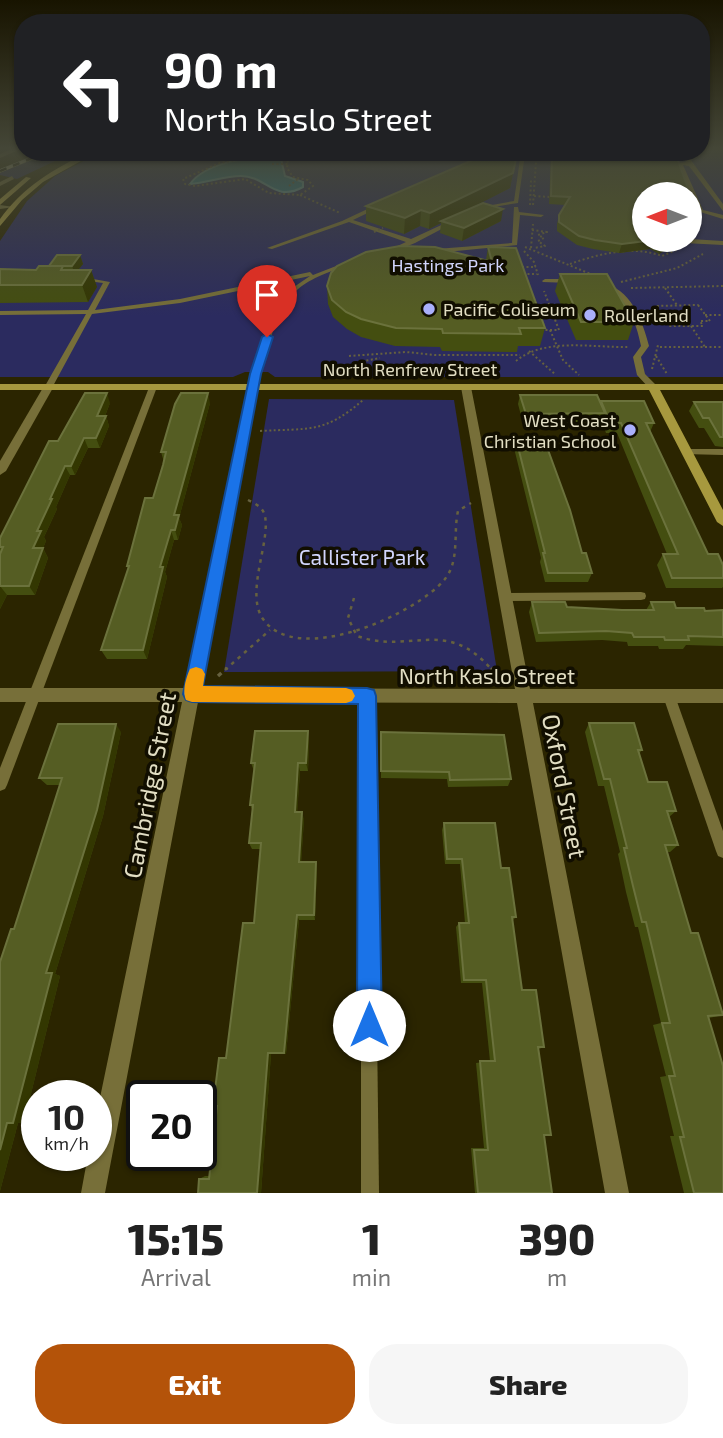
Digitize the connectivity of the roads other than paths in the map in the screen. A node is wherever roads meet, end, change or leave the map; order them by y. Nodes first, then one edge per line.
1 (0, 205) edge
2 (506, 205) edge
3 (511, 205) edge
4 (697, 205) edge
5 (11, 207) joint
6 (377, 207) edge
7 (478, 210) edge
8 (517, 213) junction
9 (541, 215) dead end
10 (723, 217) edge
11 (352, 219) junction
12 (459, 219) edge
13 (0, 224) edge
14 (413, 242) junction
15 (702, 242) edge
16 (723, 243) edge
17 (270, 248) dead end
18 (392, 251) junction
19 (414, 251) edge
20 (427, 251) edge
21 (382, 254) edge
22 (361, 259) edge
23 (326, 271) junction
24 (591, 277) edge
25 (77, 279) edge
26 (542, 281) road end
27 (583, 281) edge
28 (93, 312) junction
29 (0, 313) edge
30 (50, 386) junction
31 (0, 387) edge
32 (153, 387) junction
33 (253, 387) junction
34 (466, 387) junction
35 (653, 387) junction
36 (723, 387) edge
37 (687, 452) junction
38 (723, 452) edge
39 (0, 471) edge
40 (723, 522) edge
41 (641, 596) dead end
42 (506, 597) junction
43 (35, 694) junction
44 (192, 694) junction
45 (0, 695) edge
46 (523, 695) junction
47 (367, 696) junction
48 (669, 696) junction
49 (723, 696) edge
50 (0, 785) edge
51 (723, 851) edge
52 (93, 1193) edge
53 (370, 1193) edge
54 (617, 1193) edge

1 - 5 street
2 - 7 lane
3 - 8 lane
4 - 10 street
5 - 13 street
6 - 11 lane
8 - 9 lane
8 - 20 lane
11 - 14 lane
11 - 17 lane
12 - 14 lane
14 - 18 lane
15 - 16 street
18 - 19 lane
18 - 21 lane
22 - 23 lane
23 - 28 lane
23 - 33 lane
24 - 35 lane
25 - 28 lane
26 - 27 lane
28 - 29 lane
28 - 30 lane
30 - 31 street, North Renfrew Street
30 - 32 street, North Renfrew Street
30 - 39 street
32 - 33 street, North Renfrew Street
32 - 43 lane
33 - 34 street, North Renfrew Street
33 - 44 street, Cambridge Street
34 - 35 street, North Renfrew Street
34 - 42 street, Oxford Street
35 - 36 street, North Renfrew Street
35 - 37 street
37 - 38 lane
37 - 40 street
41 - 42 lane
42 - 46 street, Oxford Street
43 - 44 street, North Kaslo Street
43 - 45 street, North Kaslo Street
43 - 50 lane
44 - 47 street, North Kaslo Street
44 - 52 street, Cambridge Street
46 - 47 street, North Kaslo Street
46 - 48 street, North Kaslo Street
46 - 54 street, Oxford Street
47 - 53 lane
48 - 49 street, North Kaslo Street
48 - 51 lane

